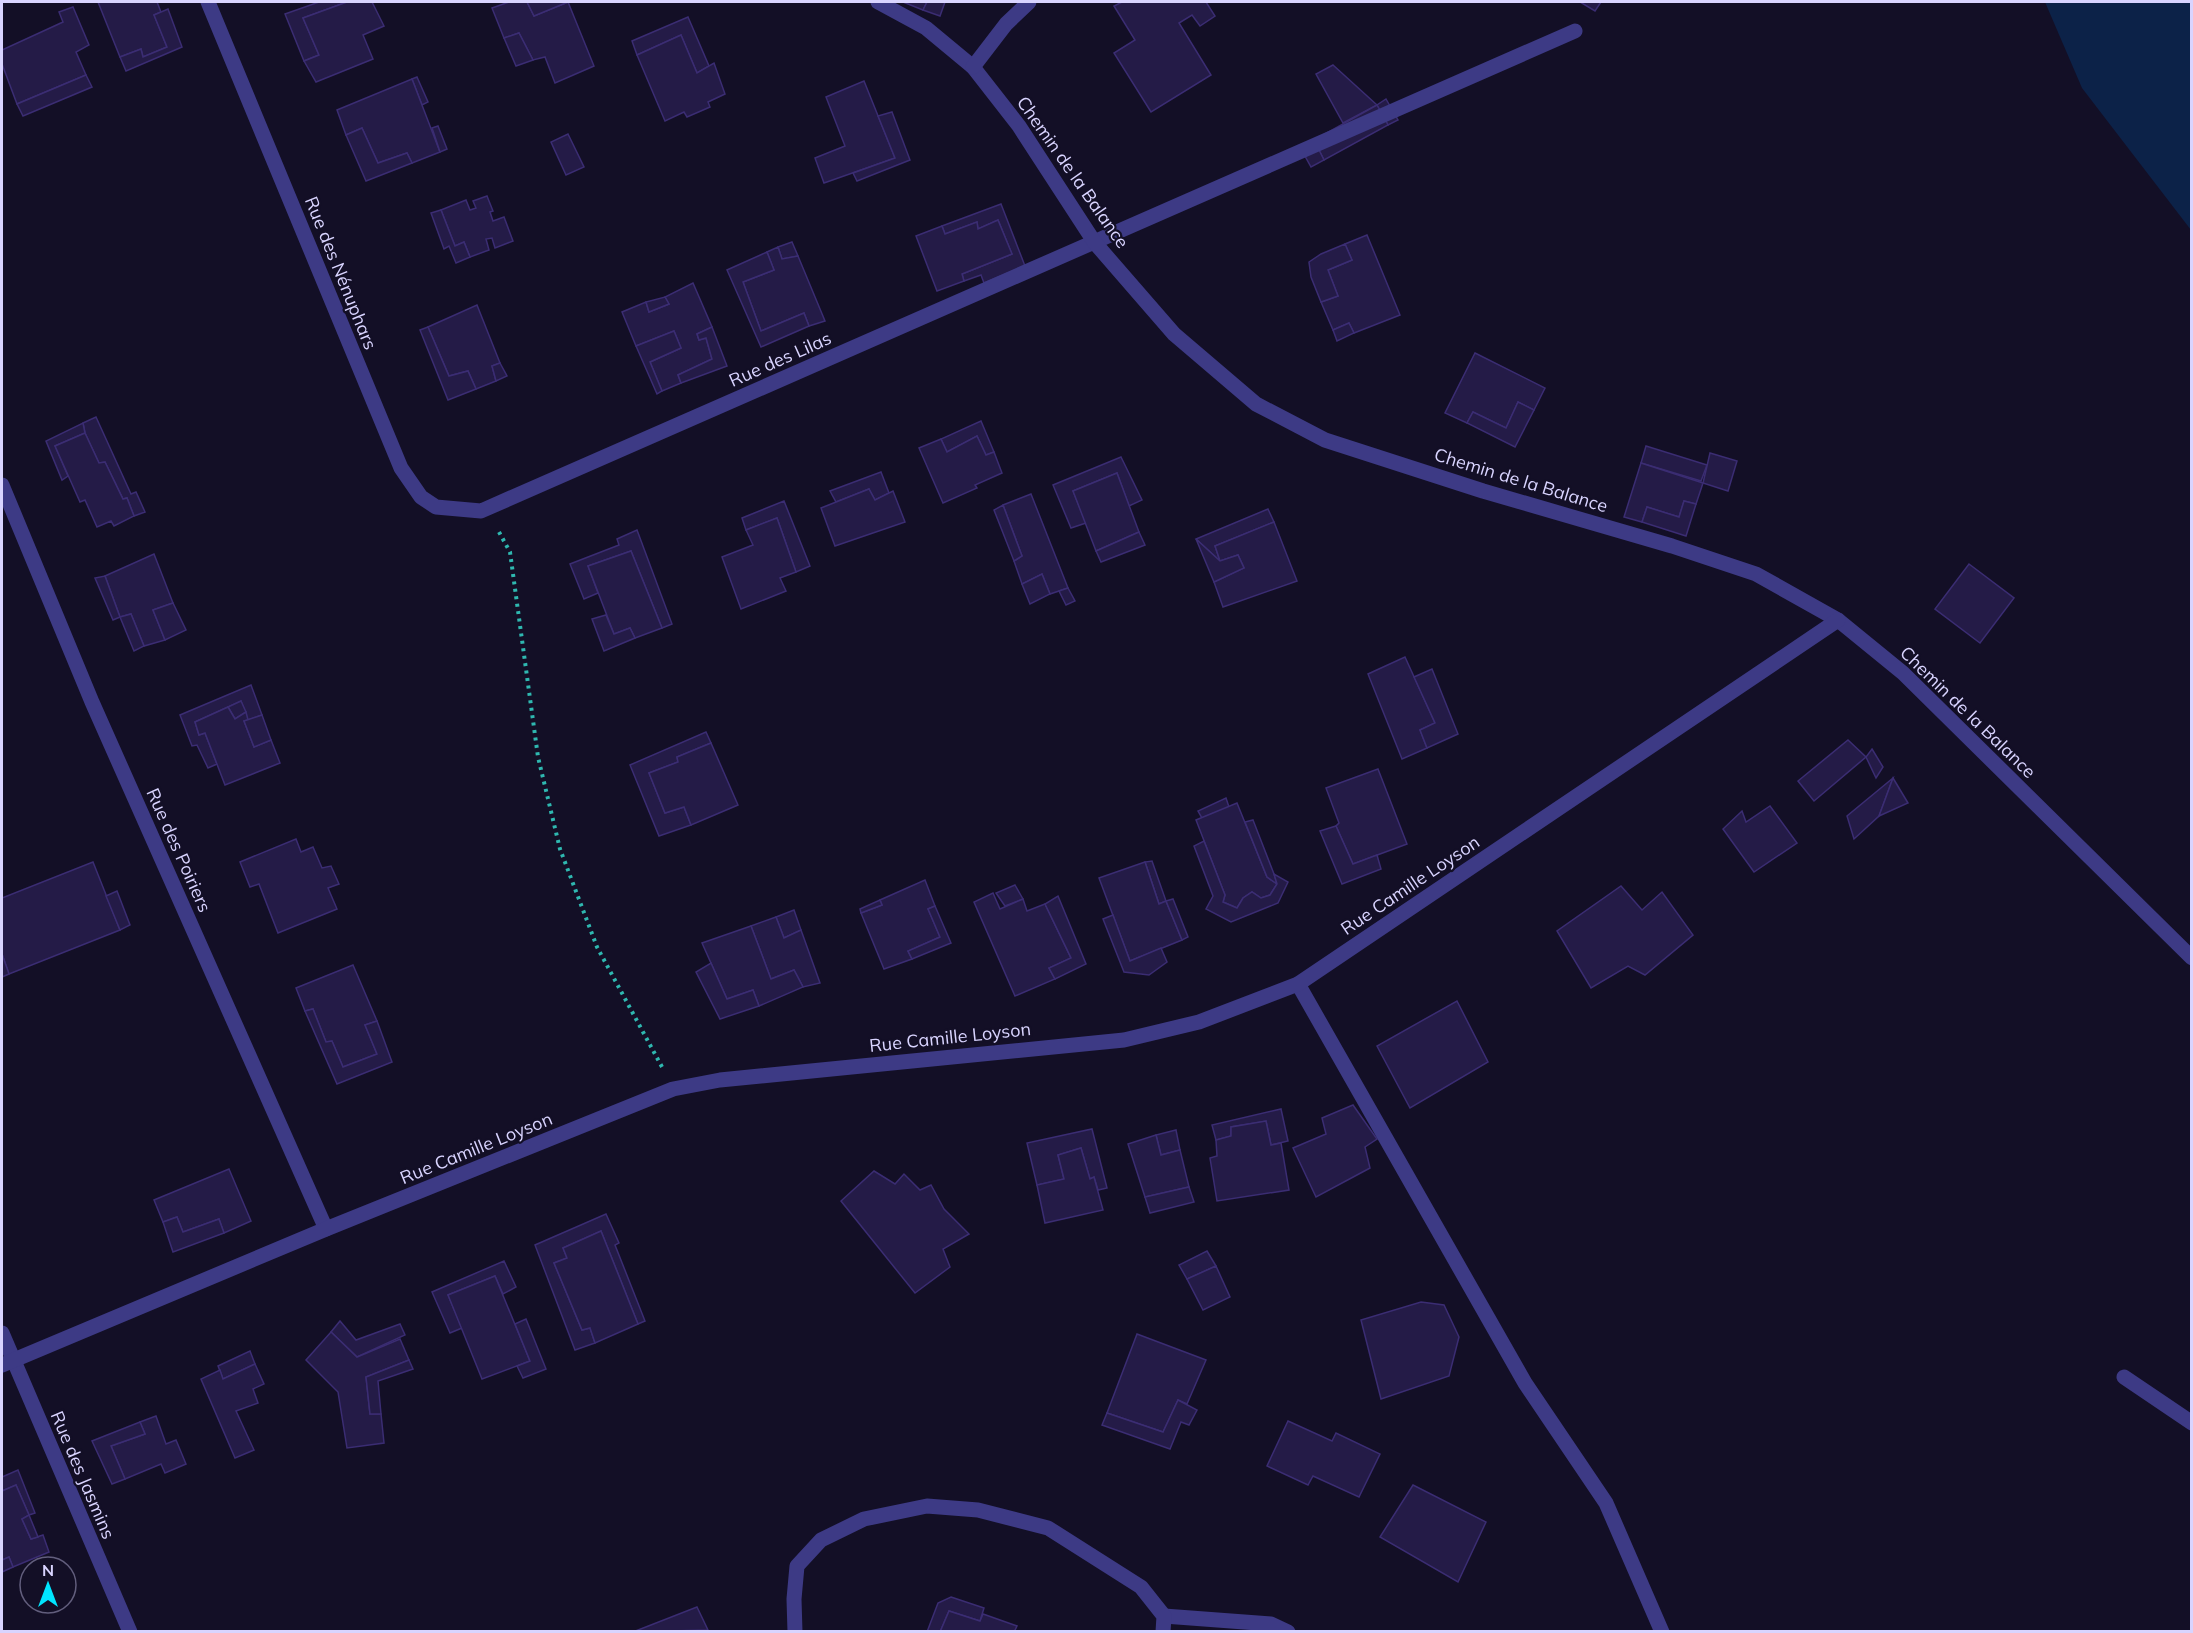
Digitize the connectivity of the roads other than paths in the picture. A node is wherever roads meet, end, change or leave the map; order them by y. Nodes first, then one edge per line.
1 (208, 2) edge
2 (878, 2) edge
3 (1029, 2) edge
4 (1575, 31) dead end
5 (973, 67) junction
6 (1095, 243) junction
7 (2, 485) edge
8 (481, 511) joint
9 (1838, 620) junction
10 (2192, 958) edge
11 (1298, 984) junction
12 (327, 1229) junction
13 (2, 1333) edge
14 (7, 1363) edge
15 (2124, 1377) dead end
16 (2192, 1423) edge
17 (1164, 1616) junction
18 (130, 1632) edge
19 (795, 1632) edge
20 (1163, 1632) edge
21 (1288, 1632) edge
22 (1662, 1632) edge

1 - 8 street, Rue des Nénuphars
2 - 5 street, Chemin de la Balance
3 - 5 street
4 - 6 street, Rue des Lilas
5 - 6 street, Chemin de la Balance
6 - 8 street, Rue des Lilas
6 - 9 street, Chemin de la Balance
7 - 12 street, Rue des Poiriers
9 - 10 street, Chemin de la Balance
9 - 11 street, Rue Camille Loyson
11 - 12 street, Rue Camille Loyson
11 - 22 street
12 - 14 street, Rue Camille Loyson
13 - 14 street, Rue des Jasmins
14 - 18 street, Rue des Jasmins
15 - 16 street
17 - 19 street
17 - 20 street
17 - 21 street

